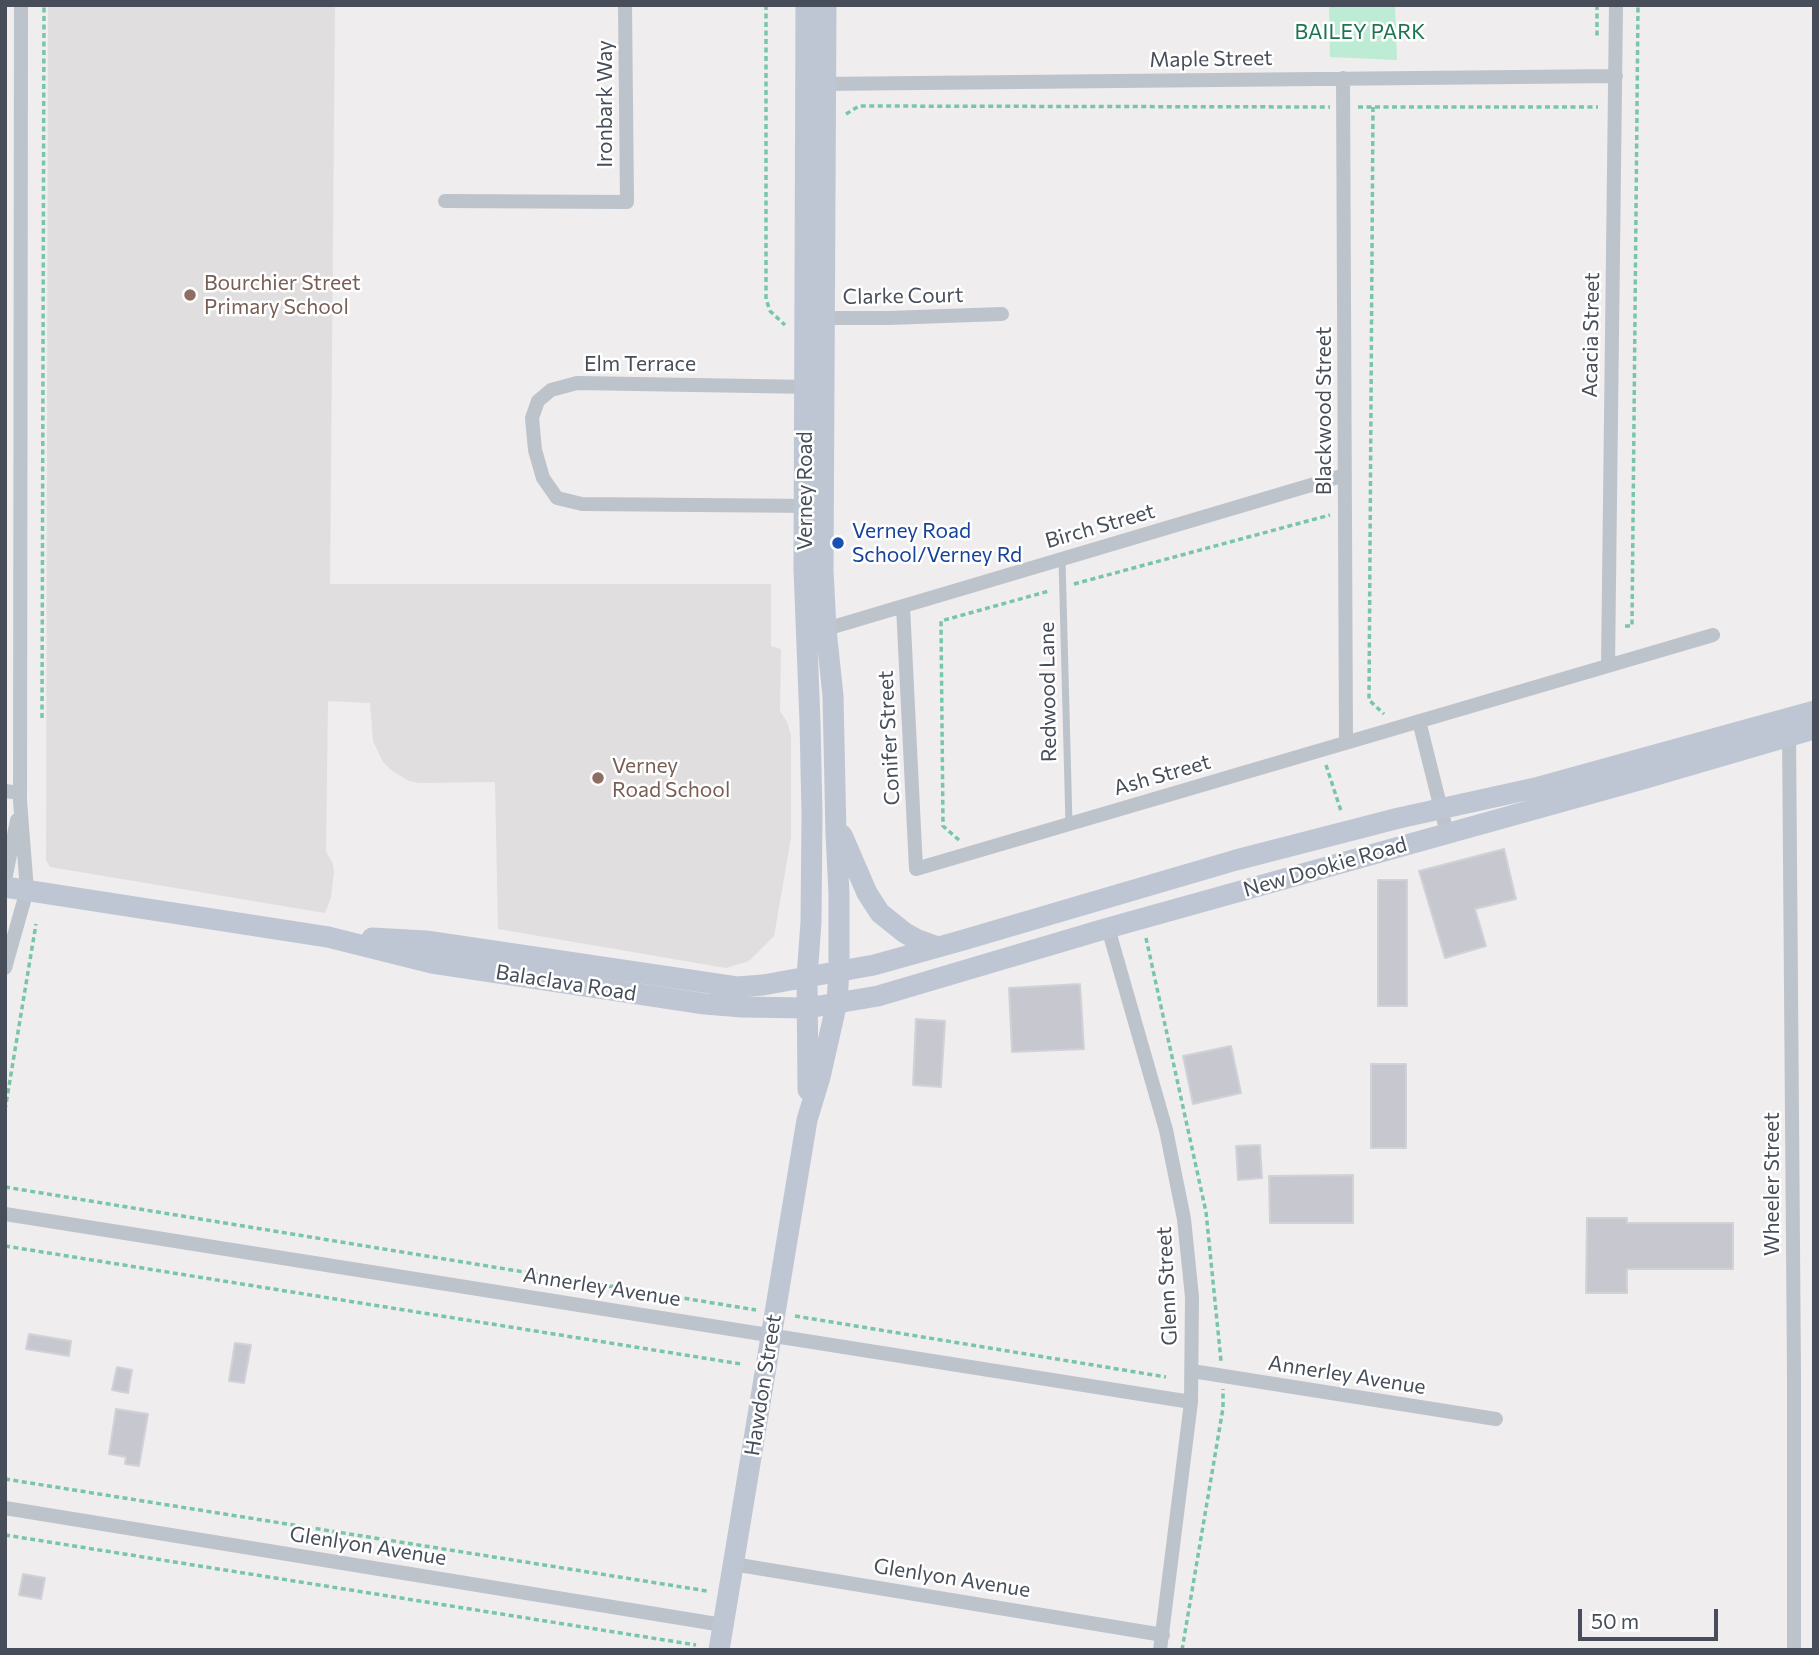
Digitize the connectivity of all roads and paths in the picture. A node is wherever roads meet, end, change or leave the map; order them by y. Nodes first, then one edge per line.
1 (21, 5) edge
2 (44, 5) edge
3 (625, 5) edge
4 (766, 5) edge
5 (806, 5) edge
6 (826, 5) edge
7 (1597, 5) edge
8 (1616, 5) edge
9 (1638, 5) edge
10 (1597, 40) dead end
11 (1597, 76) junction
12 (1616, 76) junction
13 (1343, 78) junction
14 (816, 84) junction
15 (1343, 107) junction
16 (1373, 107) junction
17 (846, 114) dead end
18 (5, 154) edge
19 (22, 154) junction
20 (445, 201) dead end
21 (1002, 314) dead end
22 (814, 317) junction
23 (805, 342) junction
24 (815, 387) junction
25 (1345, 475) junction
26 (815, 506) junction
27 (1332, 514) dead end
28 (1062, 559) junction
29 (1063, 587) junction
30 (903, 606) junction
31 (1608, 625) junction
32 (827, 629) junction
33 (1713, 635) dead end
34 (1608, 666) junction
35 (1814, 711) edge
36 (42, 718) dead end
37 (1377, 721) dead end
38 (1419, 721) junction
39 (1789, 727) junction
40 (1814, 729) edge
41 (1346, 743) junction
42 (1320, 750) junction
43 (15, 795) edge
44 (1440, 808) junction
45 (1341, 811) dead end
46 (835, 817) junction
47 (1069, 824) junction
48 (1447, 833) junction
49 (963, 843) dead end
50 (916, 869) joint
51 (5, 880) edge
52 (5, 887) edge
53 (27, 890) junction
54 (36, 922) dead end
55 (1108, 928) junction
56 (328, 937) junction
57 (938, 947) junction
58 (5, 968) edge
59 (839, 970) junction
60 (807, 977) junction
61 (836, 1002) junction
62 (808, 1009) junction
63 (5, 1110) edge
64 (807, 1120) junction
65 (5, 1187) edge
66 (5, 1214) edge
67 (5, 1246) edge
68 (775, 1313) junction
69 (771, 1336) junction
70 (741, 1364) dead end
71 (1192, 1371) junction
72 (1166, 1377) dead end
73 (1191, 1402) junction
74 (1496, 1419) dead end
75 (5, 1479) edge
76 (5, 1508) edge
77 (5, 1535) edge
78 (733, 1564) junction
79 (707, 1591) dead end
80 (723, 1625) junction
81 (1162, 1642) edge
82 (696, 1645) dead end
83 (719, 1650) edge
84 (1794, 1650) edge

1 - 19 street
2 - 36 path
3 - 20 street, Ironbark Way
4 - 23 path
5 - 14 main road, Verney Road
6 - 14 main road, Verney Road
7 - 10 path
8 - 12 street, Acacia Street
9 - 31 path
11 - 12 street, Maple Street
11 - 13 street, Maple Street
11 - 16 path
12 - 31 street, Acacia Street
13 - 14 street, Maple Street
13 - 15 street, Blackwood Street
14 - 22 main road, Verney Road
15 - 16 path
15 - 17 path
15 - 25 street, Blackwood Street
16 - 37 path
18 - 19 street
19 - 43 street
21 - 22 street, Clarke Court
22 - 23 main road, Verney Road
22 - 24 main road, Verney Road
23 - 24 main road, Verney Road
24 - 26 main road, Verney Road
24 - 26 street, Elm Terrace
25 - 28 street, Birch Street
25 - 41 street, Blackwood Street
26 - 32 main road, Verney Road
26 - 60 main road, Verney Road
27 - 29 path
28 - 29 lane, Redwood Lane
28 - 30 street, Birch Street
29 - 47 lane, Redwood Lane
29 - 49 path
30 - 32 street, Birch Street
30 - 50 street, Conifer Street
31 - 34 street, Acacia Street
32 - 46 main road, Verney Road
33 - 34 street, Ash Street
34 - 38 street, Ash Street
35 - 39 main road, New Dookie Road
38 - 41 street, Ash Street
38 - 44 street
39 - 40 main road, New Dookie Road
39 - 44 main road, New Dookie Road
39 - 48 main road, New Dookie Road
39 - 84 street, Wheeler Street
41 - 42 street, Ash Street
42 - 45 path
42 - 47 street, Ash Street
43 - 51 street
43 - 53 street
44 - 48 street
44 - 57 main road, New Dookie Road
46 - 57 main road
46 - 59 main road, Verney Road
47 - 50 street, Ash Street
48 - 55 main road, New Dookie Road
52 - 53 main road, Balaclava Road
53 - 56 main road, Balaclava Road
53 - 58 street
54 - 63 path
55 - 61 main road, New Dookie Road
55 - 71 street, Glenn Street
56 - 60 main road, Balaclava Road
56 - 62 main road, Balaclava Road
57 - 59 main road, New Dookie Road
59 - 60 main road, Balaclava Road
59 - 61 main road, Hawdon Street
60 - 62 main road, Hawdon Street
61 - 62 main road, Balaclava Road
61 - 64 main road, Hawdon Street
62 - 64 main road, Hawdon Street
64 - 68 main road, Hawdon Street
65 - 68 path
66 - 69 street, Annerley Avenue
67 - 70 path
68 - 69 main road, Hawdon Street
68 - 72 path
69 - 73 street, Annerley Avenue
69 - 78 main road, Hawdon Street
71 - 73 street, Glenn Street
71 - 74 street, Annerley Avenue
73 - 81 street, Glenn Street
75 - 79 path
76 - 80 street, Glenlyon Avenue
77 - 82 path
78 - 80 main road, Hawdon Street
78 - 81 street, Glenlyon Avenue
80 - 83 main road, Hawdon Street

